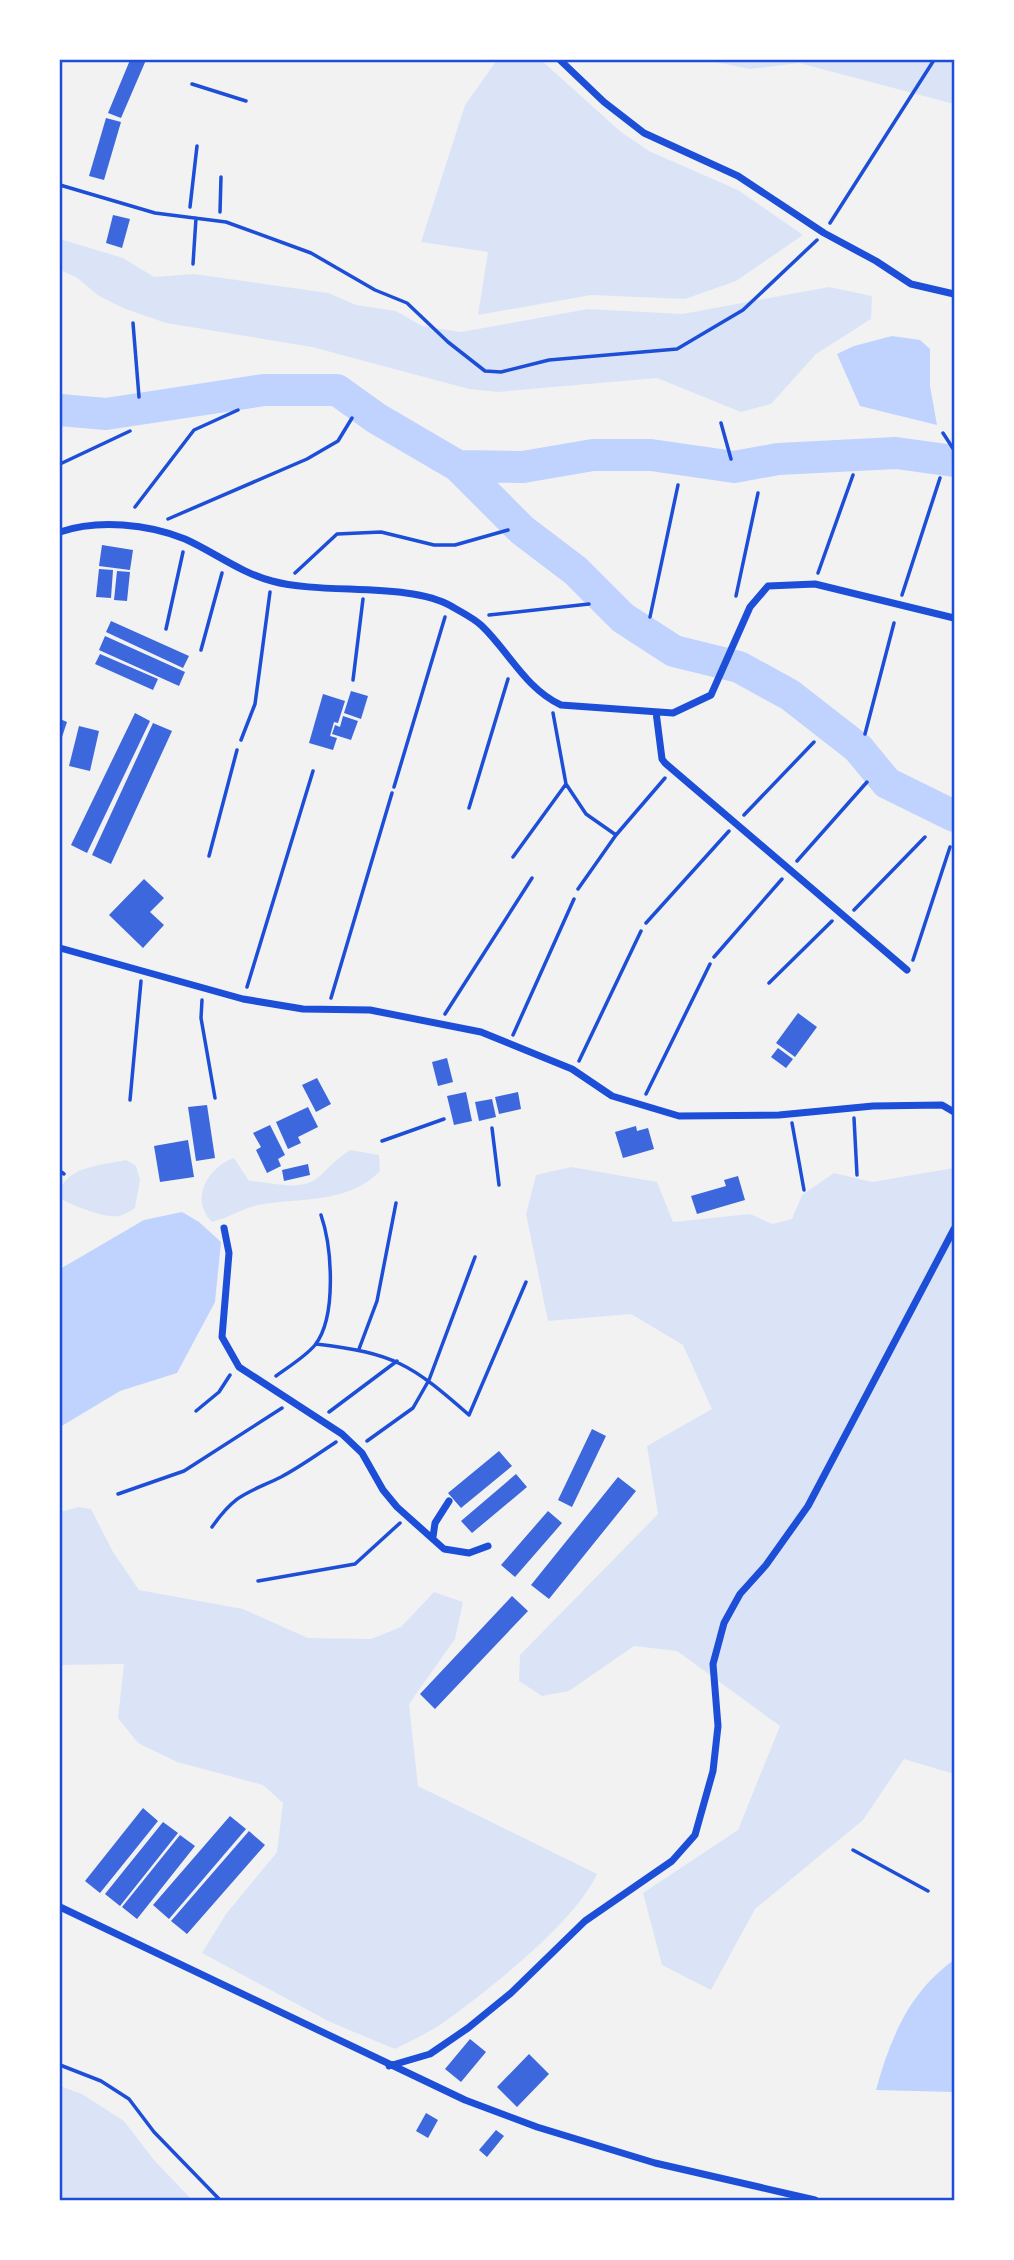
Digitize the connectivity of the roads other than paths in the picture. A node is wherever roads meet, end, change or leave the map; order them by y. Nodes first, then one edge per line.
1 (560, 60) edge
2 (954, 294) edge
3 (60, 532) edge
4 (954, 618) edge
5 (656, 712) junction
6 (60, 948) edge
7 (907, 970) dead end
8 (954, 1112) edge
9 (224, 1228) dead end
10 (954, 1229) edge
11 (449, 1501) dead end
12 (433, 1537) junction
13 (488, 1546) dead end
14 (60, 1907) edge
15 (389, 2066) junction
16 (815, 2200) edge

1 - 2 street
3 - 5 street
4 - 5 street
5 - 7 street
6 - 8 street
9 - 12 street
10 - 15 street
11 - 12 street
12 - 13 street
14 - 15 street
15 - 16 street

